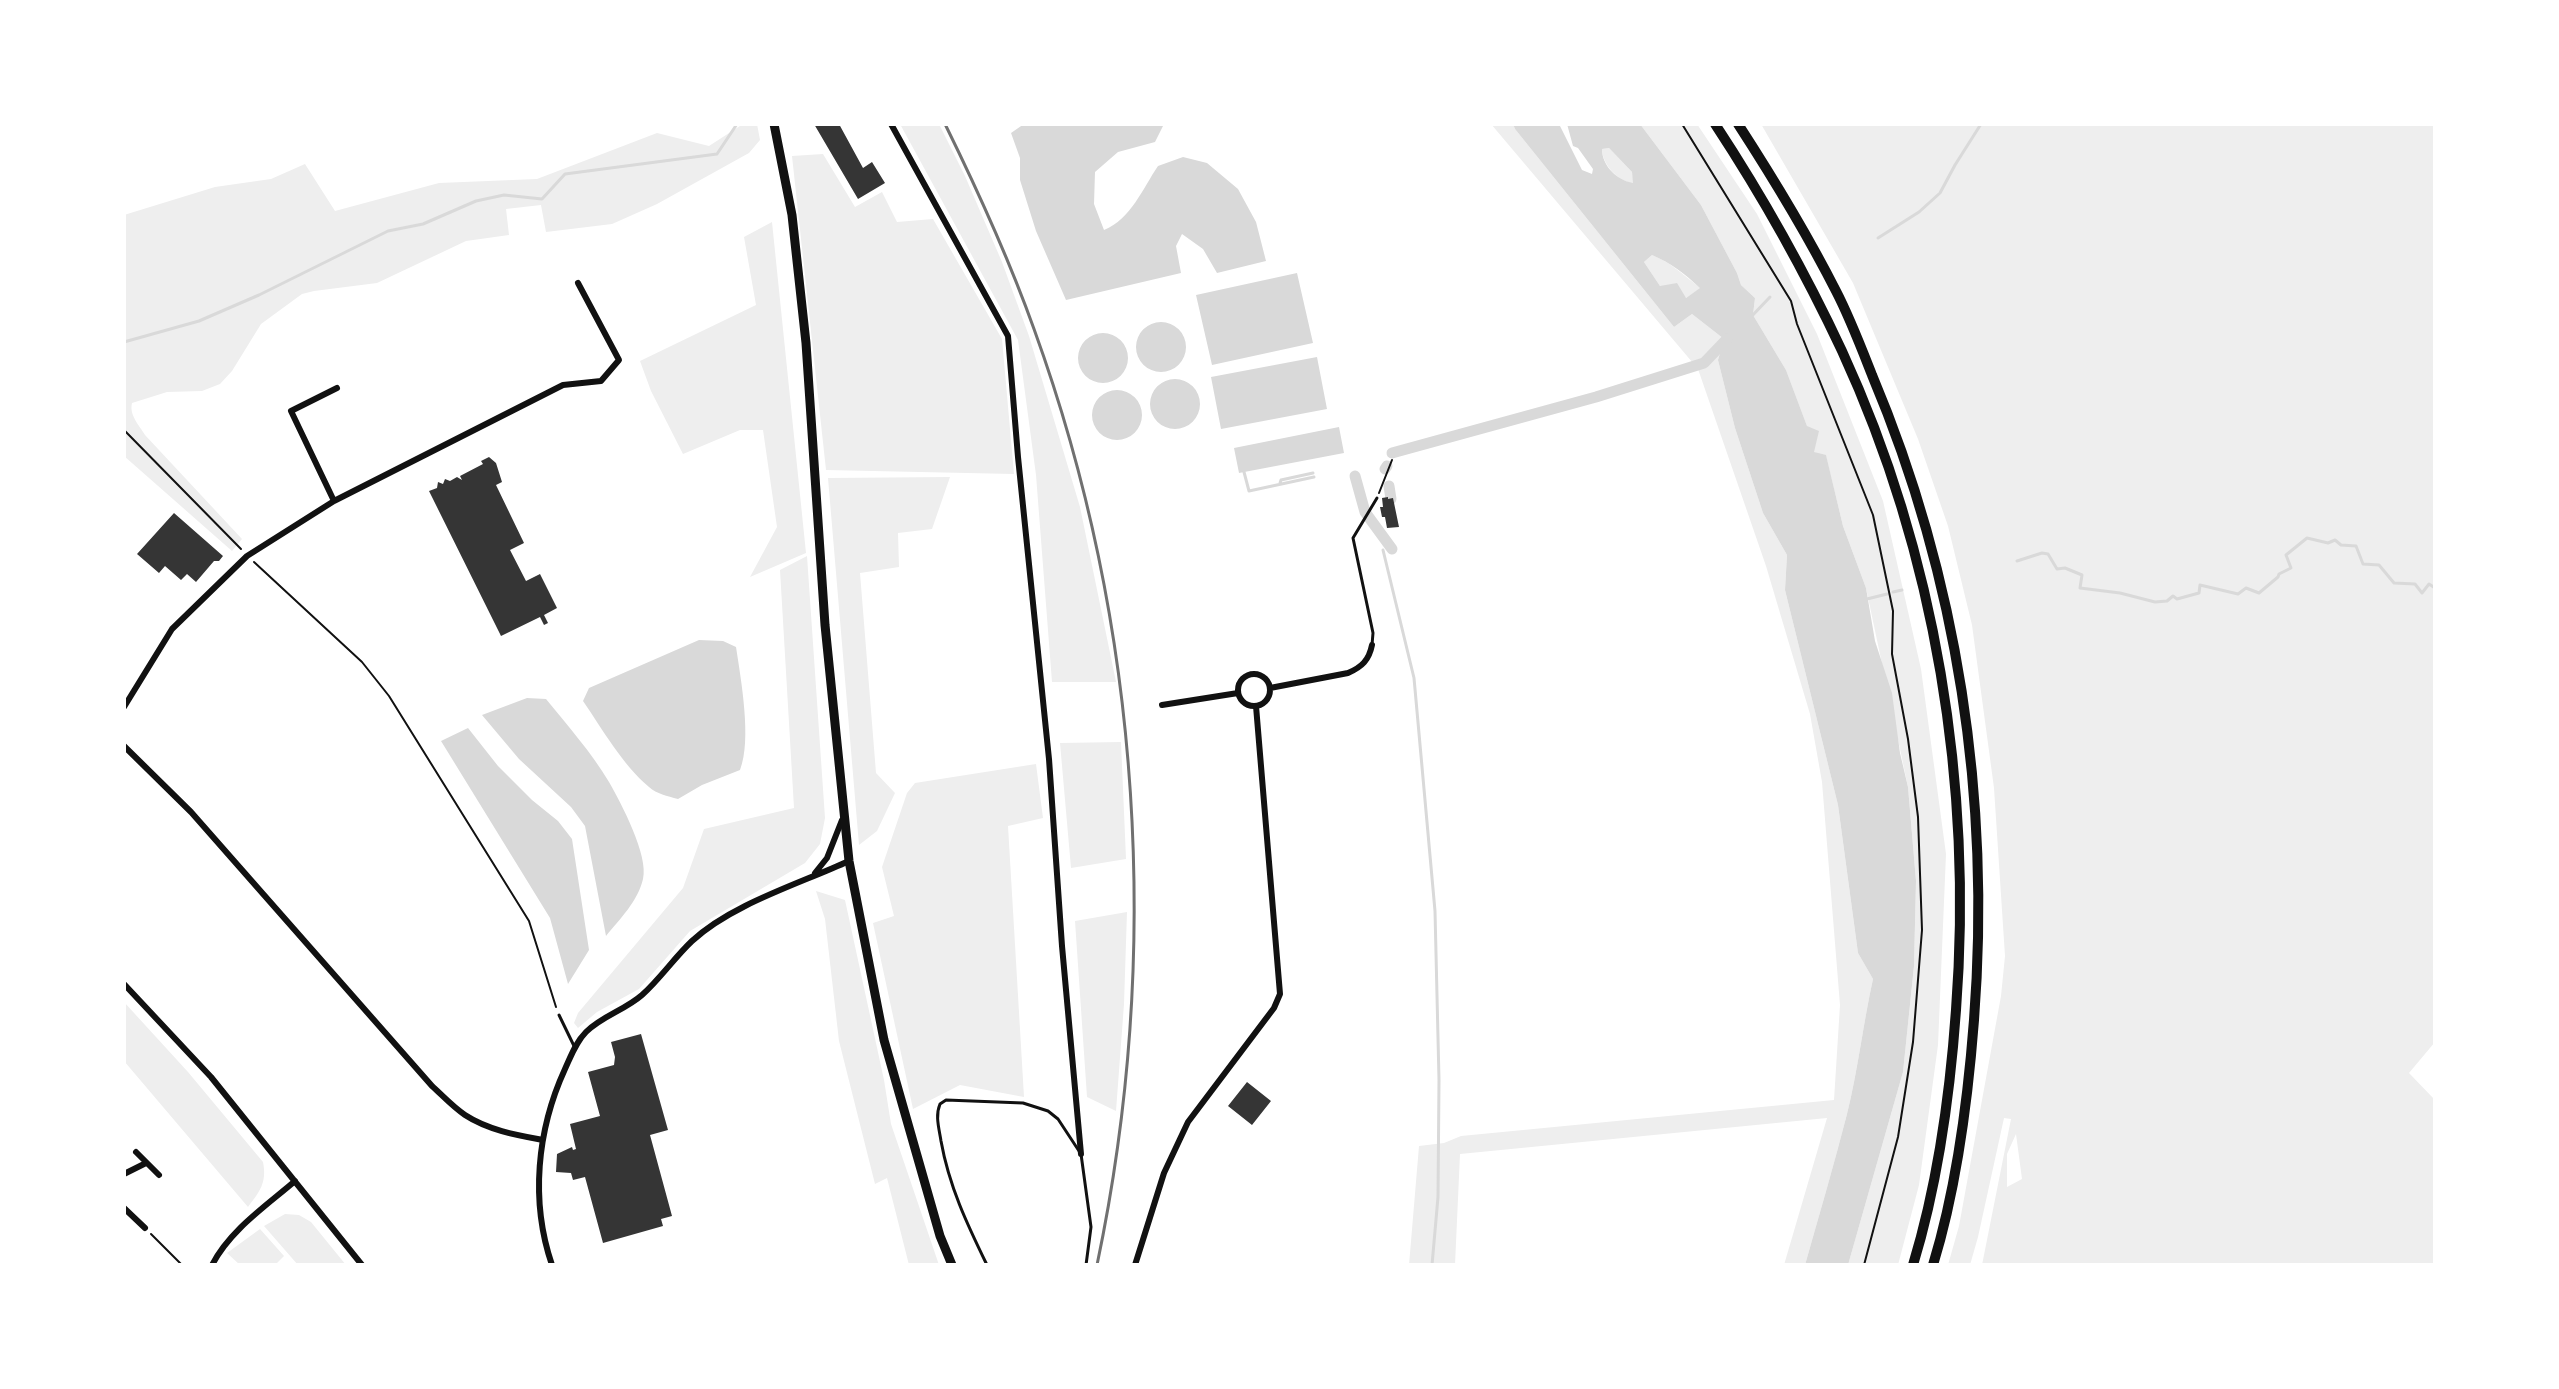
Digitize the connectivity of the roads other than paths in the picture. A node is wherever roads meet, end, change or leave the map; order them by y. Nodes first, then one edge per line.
1 (774, 124) edge
2 (891, 124) edge
3 (1715, 124) edge
4 (1738, 124) edge
5 (578, 283) dead end
6 (337, 388) dead end
7 (1377, 498) road end
8 (334, 501) junction
9 (1372, 645) joint
10 (1270, 688) junction
11 (1238, 693) junction
12 (1162, 705) dead end
13 (1256, 706) junction
14 (124, 707) edge
15 (124, 746) edge
16 (844, 816) junction
17 (849, 861) junction
18 (813, 877) junction
19 (124, 984) edge
20 (559, 1015) road end
21 (575, 1048) junction
22 (543, 1140) junction
23 (136, 1152) dead end
24 (1081, 1154) junction
25 (146, 1163) junction
26 (124, 1174) edge
27 (159, 1175) dead end
28 (295, 1181) junction
29 (124, 1208) edge
30 (145, 1228) road end
31 (212, 1265) edge
32 (362, 1265) edge
33 (552, 1265) edge
34 (952, 1265) edge
35 (987, 1265) edge
36 (1086, 1265) edge
37 (1135, 1265) edge
38 (1913, 1265) edge
39 (1933, 1265) edge

1 - 16 main road
2 - 24 street
3 - 38 highway
4 - 39 highway
5 - 8 street
6 - 8 street
7 - 9 lane
8 - 14 street
9 - 10 street
10 - 11 street
10 - 13 street
11 - 12 street
11 - 13 street
13 - 37 street
15 - 22 street
16 - 17 main road
16 - 18 street
17 - 18 street
17 - 34 main road
18 - 21 street
19 - 28 street
20 - 21 lane
21 - 22 street
22 - 33 street
23 - 25 street
24 - 35 lane
24 - 36 lane
25 - 26 street
25 - 27 street
28 - 31 street
28 - 32 street
29 - 30 street

